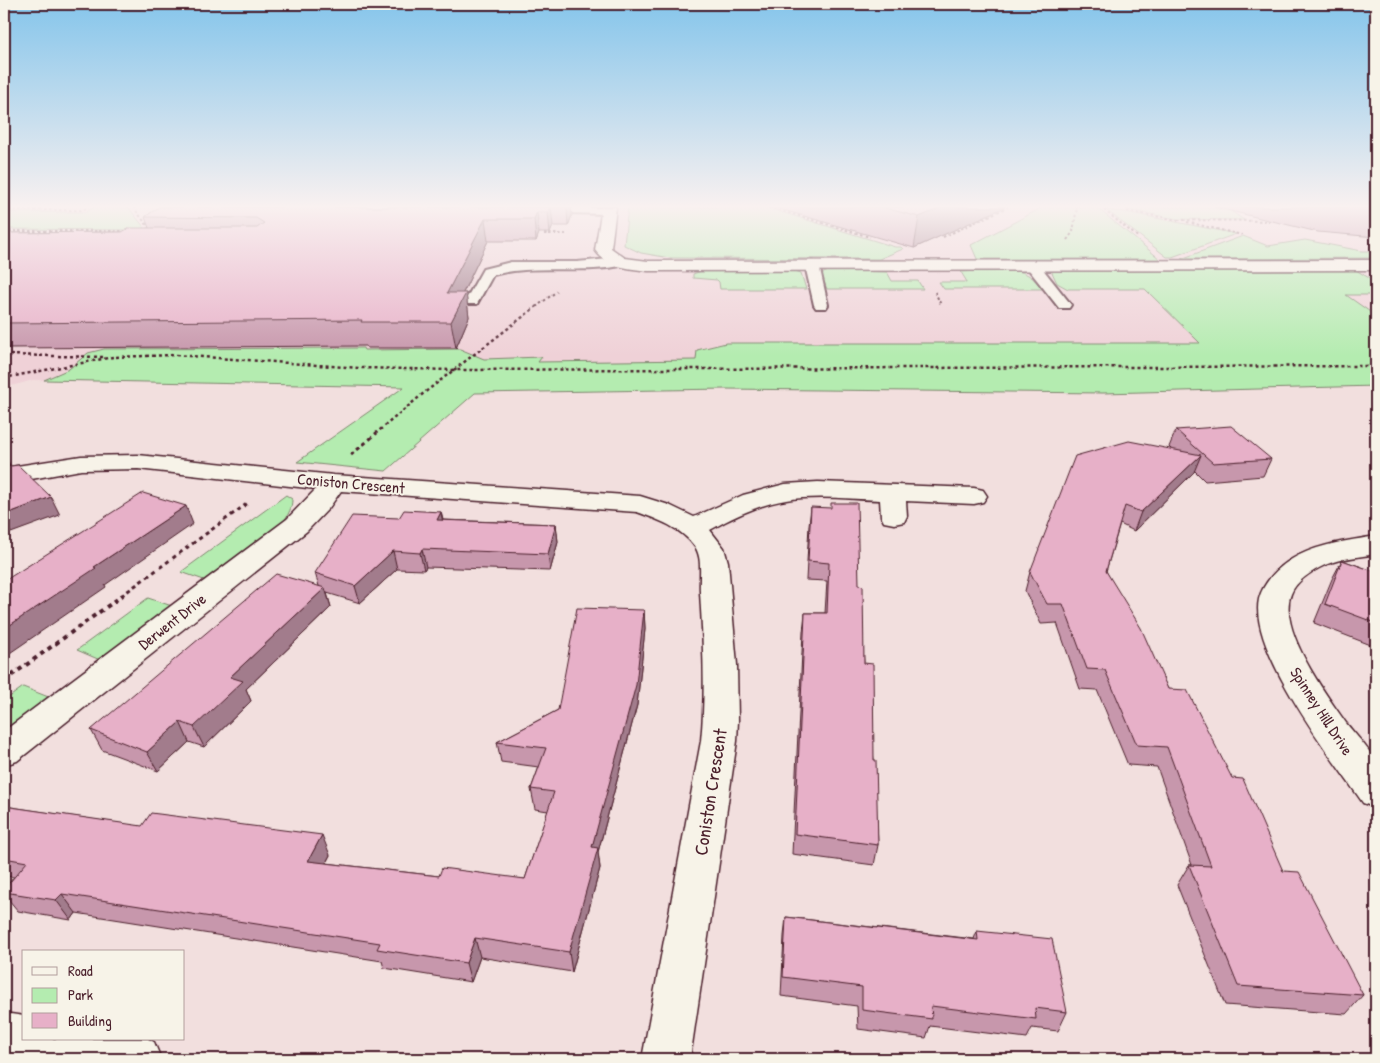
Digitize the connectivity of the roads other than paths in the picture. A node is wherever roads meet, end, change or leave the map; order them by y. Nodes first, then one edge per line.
1 (612, 257) edge
2 (620, 262) junction
3 (812, 265) junction
4 (1376, 265) edge
5 (1033, 266) junction
6 (472, 301) dead end
7 (821, 305) dead end
8 (1064, 305) dead end
9 (4, 476) edge
10 (327, 482) junction
11 (974, 496) dead end
12 (693, 529) junction
13 (1376, 545) edge
14 (4, 751) edge
15 (1376, 792) edge
16 (4, 1037) edge
17 (22, 1040) edge
18 (22, 1040) edge
19 (137, 1059) edge
20 (666, 1059) edge

1 - 2 street
2 - 3 street
2 - 6 lane
3 - 5 street
3 - 7 lane
4 - 5 street
5 - 8 lane
9 - 10 street, Coniston Crescent
10 - 12 street, Coniston Crescent
10 - 14 street, Derwent Drive
11 - 12 street
12 - 20 street, Coniston Crescent
13 - 15 street, Spinney Hill Drive
16 - 17 street
18 - 19 street

